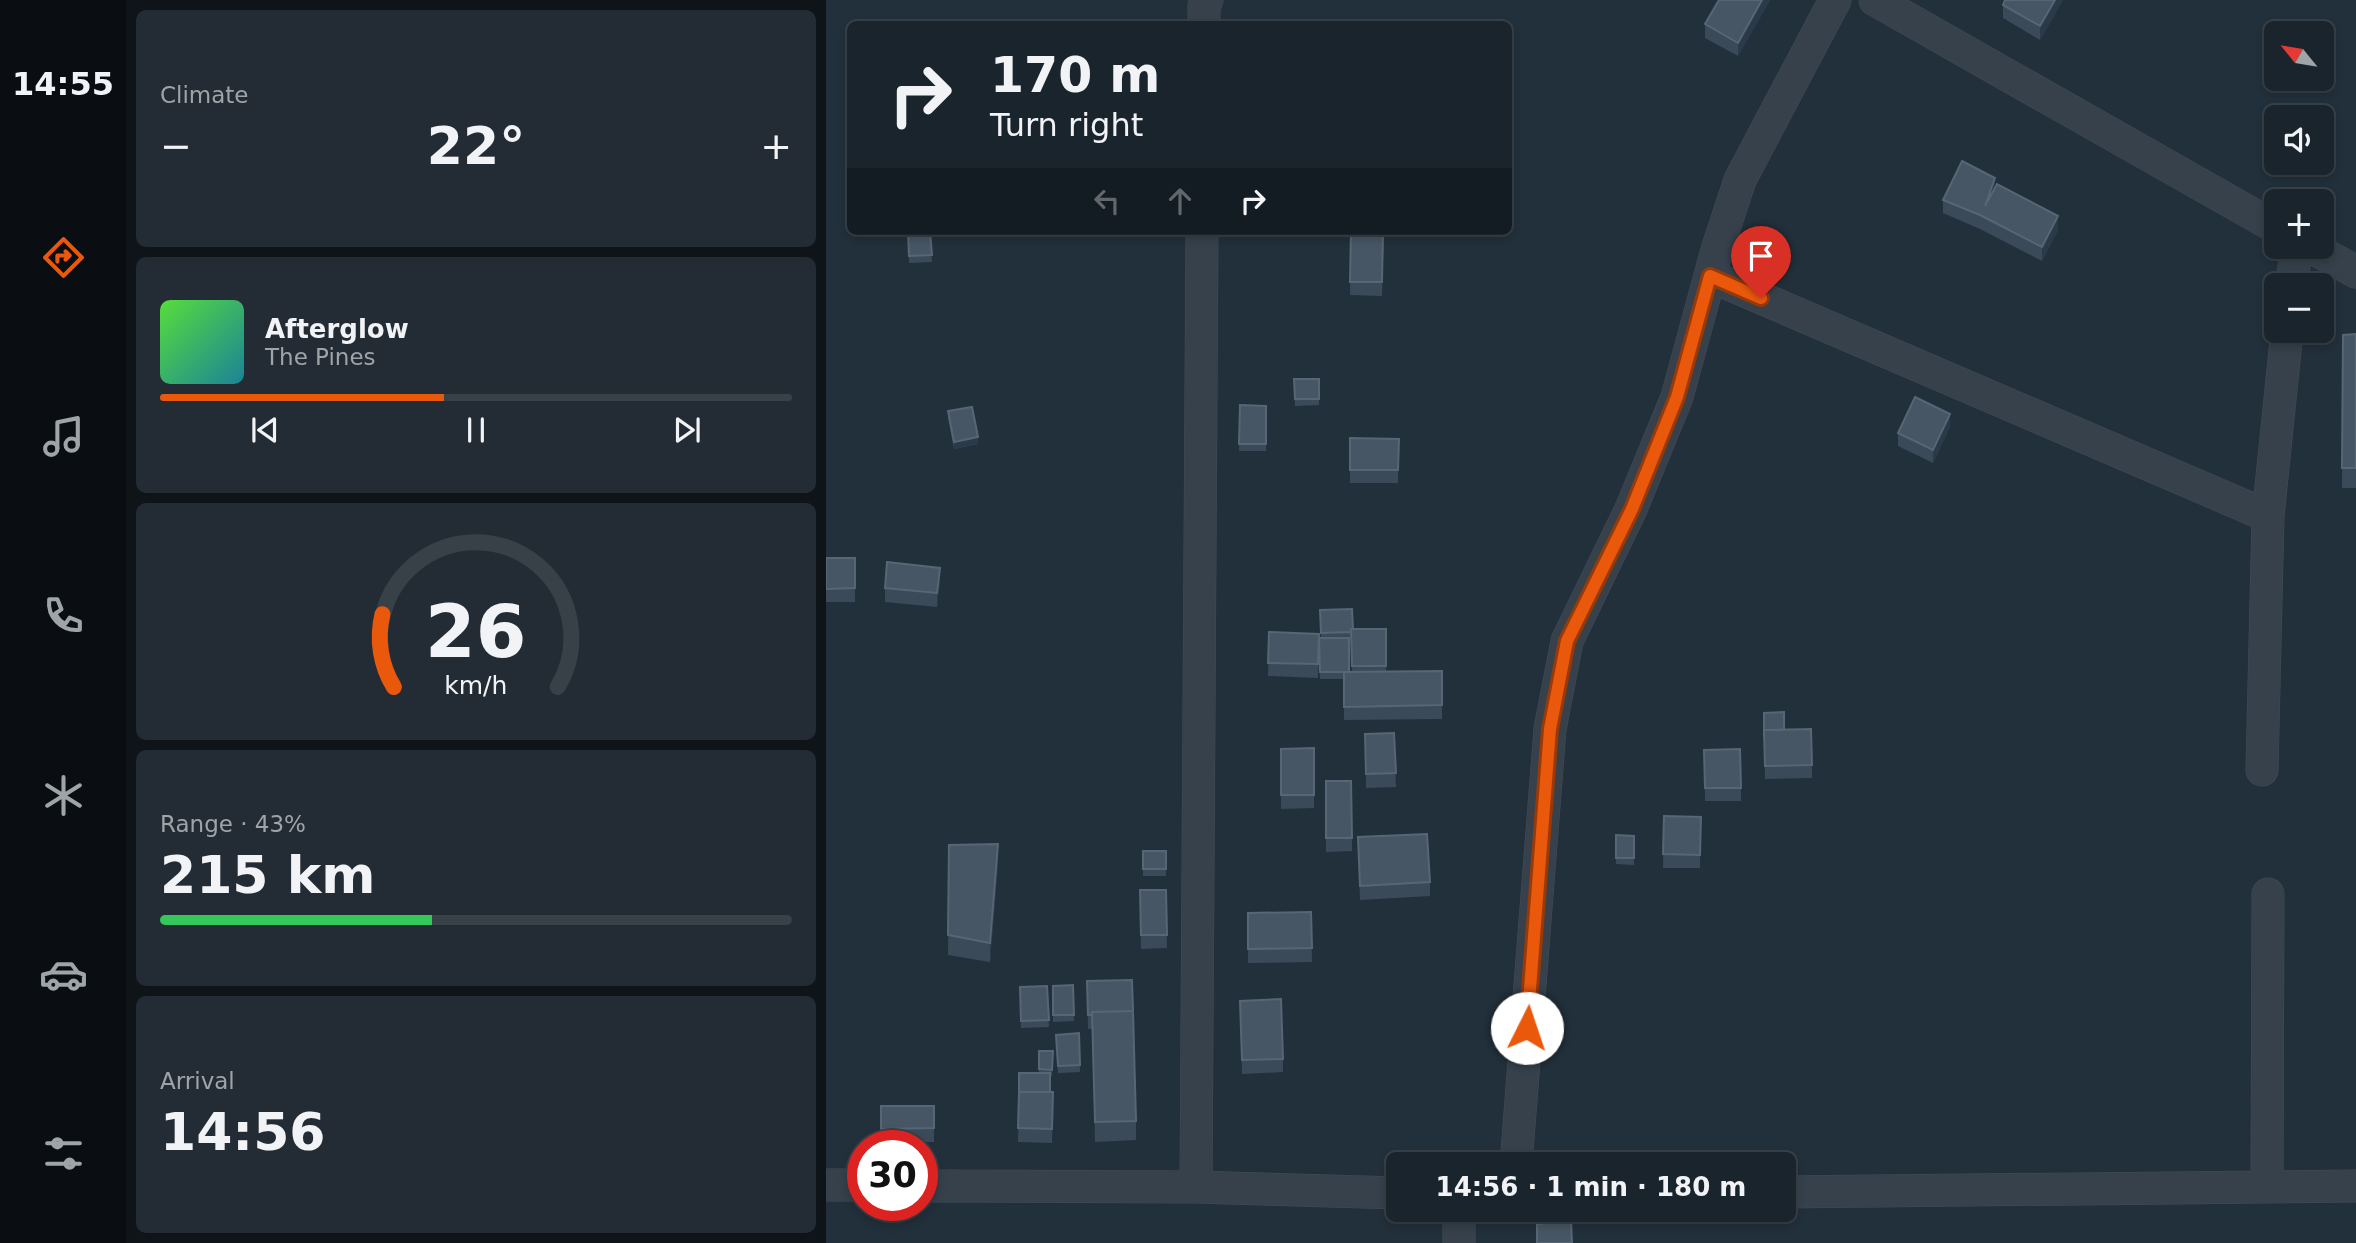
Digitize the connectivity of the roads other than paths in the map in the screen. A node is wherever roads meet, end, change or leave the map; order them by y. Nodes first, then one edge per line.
1 (1207, 0) edge
2 (1835, 0) edge
3 (1875, 0) edge
4 (1204, 21) edge
5 (2264, 221) edge
6 (1202, 235) edge
7 (2333, 259) edge
8 (2356, 272) edge
9 (1710, 276) junction
10 (2286, 343) edge
11 (2268, 516) junction
12 (2262, 770) dead end
13 (2268, 894) dead end
14 (1517, 1152) edge
15 (826, 1185) edge
16 (847, 1185) edge
17 (938, 1186) edge
18 (2356, 1186) edge
19 (1196, 1187) junction
20 (2267, 1187) junction
21 (1386, 1192) edge
22 (1796, 1192) edge
23 (1459, 1222) edge
24 (1459, 1243) edge

1 - 4 street
2 - 9 street
3 - 5 street
6 - 19 street
7 - 8 street
9 - 11 street
9 - 14 street
10 - 11 street
11 - 12 street
13 - 20 street
15 - 16 street
17 - 19 street
18 - 20 street
19 - 21 street
20 - 22 street
23 - 24 street

